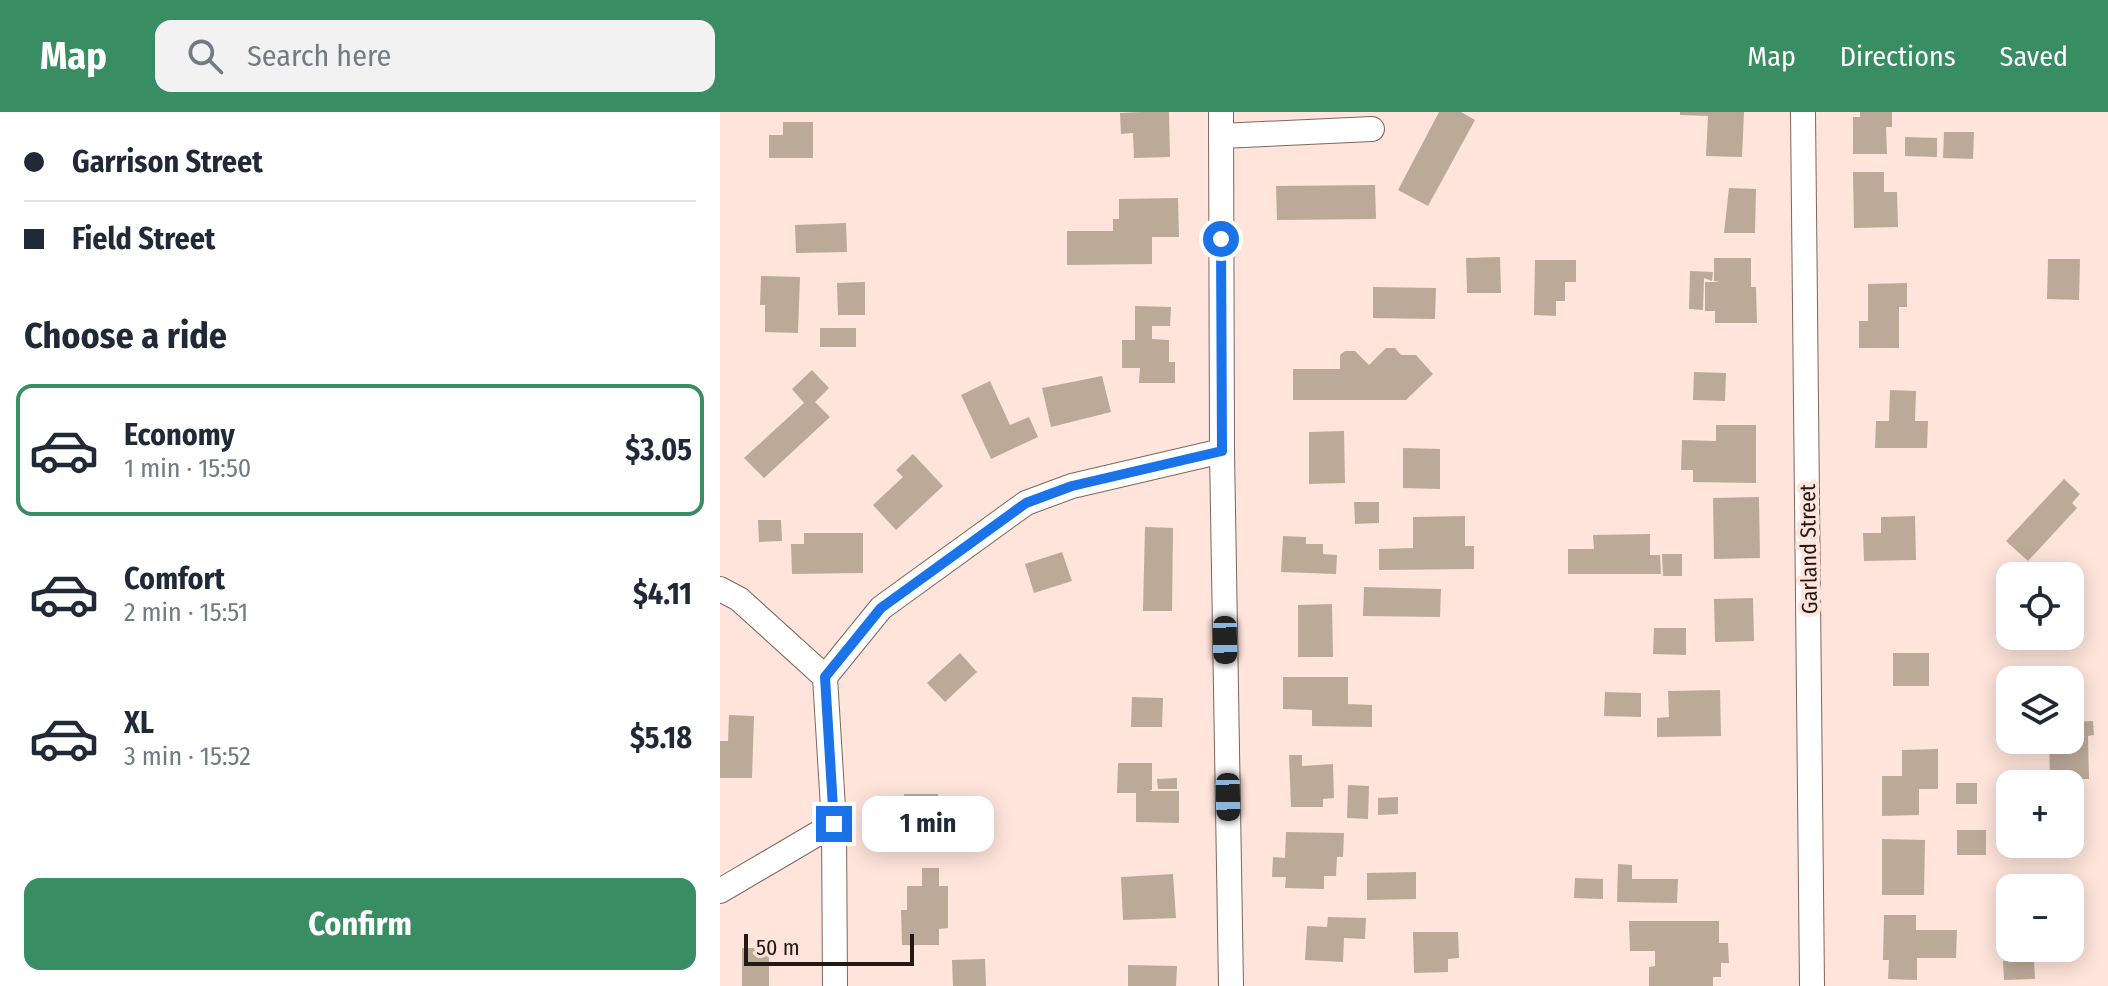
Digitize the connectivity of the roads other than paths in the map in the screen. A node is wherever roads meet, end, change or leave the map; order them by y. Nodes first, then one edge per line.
1 (1803, 112) edge
2 (1221, 124) edge
3 (1372, 129) dead end
4 (1222, 451) junction
5 (720, 589) edge
6 (825, 677) junction
7 (834, 824) junction
8 (720, 891) edge
9 (835, 986) edge
10 (1231, 986) edge
11 (1812, 986) edge

1 - 11 street, Garland Street
2 - 3 street
2 - 4 street
4 - 6 street
4 - 10 street
5 - 6 street
6 - 7 street
7 - 8 street
7 - 9 street

